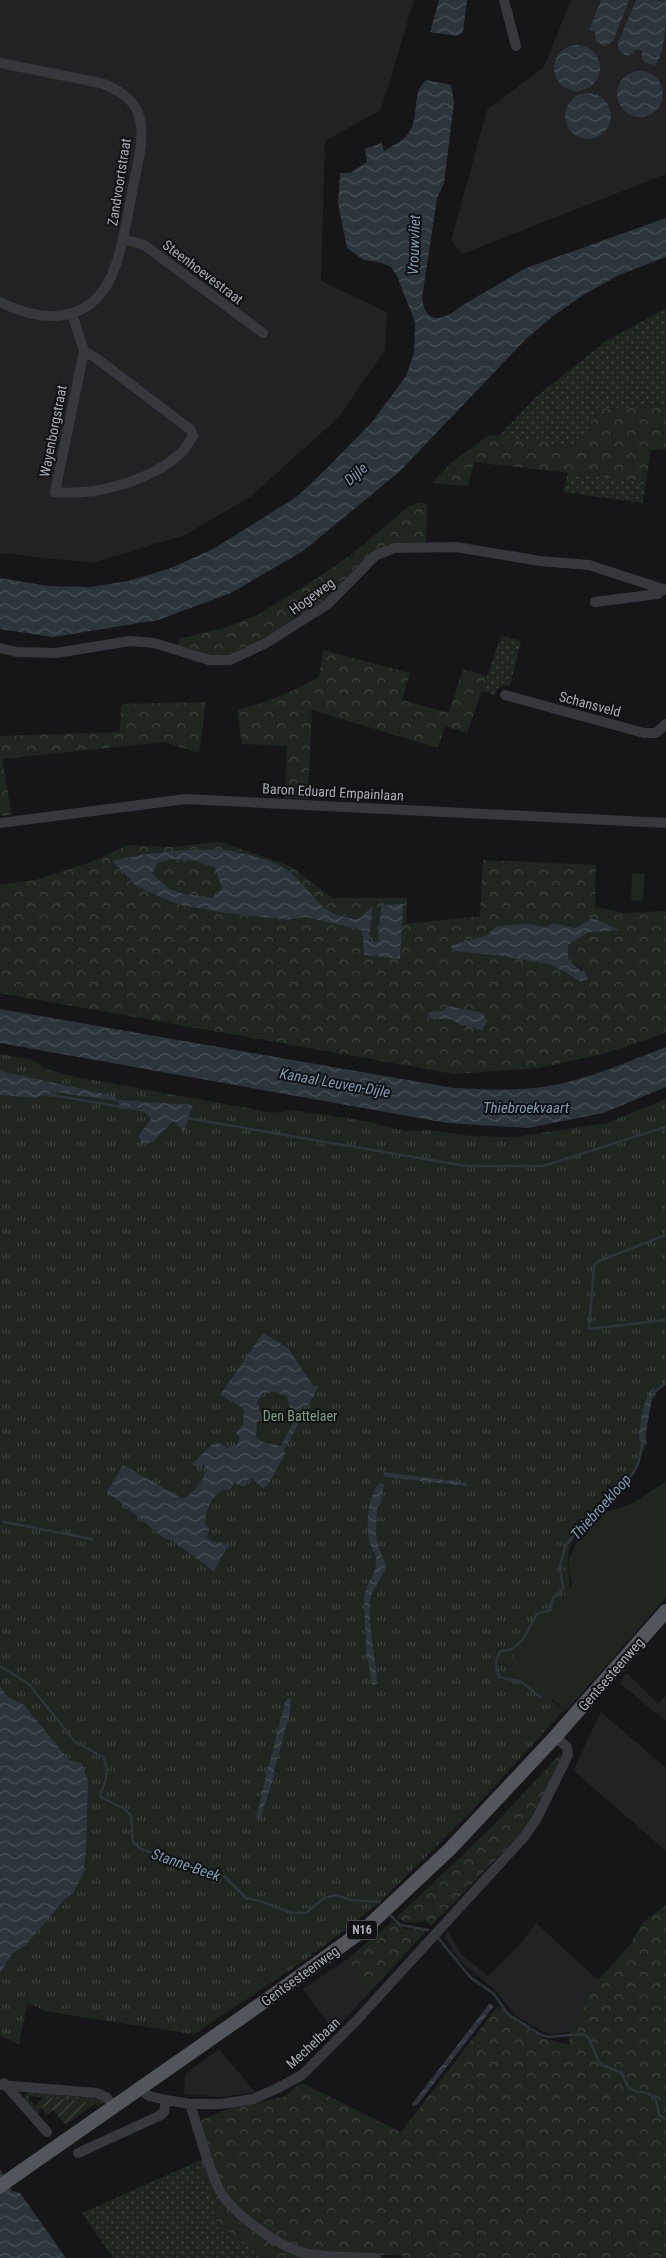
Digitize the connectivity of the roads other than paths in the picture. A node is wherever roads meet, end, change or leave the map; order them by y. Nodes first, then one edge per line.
1 (504, 0) edge
2 (516, 46) dead end
3 (0, 63) edge
4 (123, 239) junction
5 (0, 302) edge
6 (72, 314) junction
7 (263, 333) dead end
8 (84, 352) junction
9 (664, 590) edge
10 (595, 602) dead end
11 (0, 648) edge
12 (505, 694) dead end
13 (666, 724) edge
14 (0, 822) edge
15 (666, 823) edge
16 (666, 1610) edge
17 (555, 1737) junction
18 (2, 2083) edge
19 (139, 2089) junction
20 (166, 2100) junction
21 (190, 2104) junction
22 (115, 2107) junction
23 (47, 2132) dead end
24 (78, 2153) dead end
25 (0, 2186) edge
26 (376, 2258) edge

1 - 2 street
3 - 4 street, Zandvoortstraat
4 - 6 street, Zandvoortstraat
4 - 7 street, Steenhoevestraat
5 - 6 street, Zandvoortstraat
6 - 8 street, Wayenborgstraat
8 - 8 street, Wayenborgstraat
9 - 10 street, Hogeweg
9 - 11 street, Hogeweg
12 - 13 street, Schansveld
14 - 15 street, Baron Eduard Empainlaan
16 - 17 main road, Gentsesteenweg / N16
17 - 19 main road, Gentsesteenweg / N16
17 - 21 street, Mechelbaan
18 - 22 street
18 - 23 street
19 - 20 street, Mechelbaan
19 - 22 main road, Gentsesteenweg / N16
20 - 21 street, Mechelbaan
20 - 24 street
21 - 26 street
22 - 25 main road, Gentsesteenweg / N16

